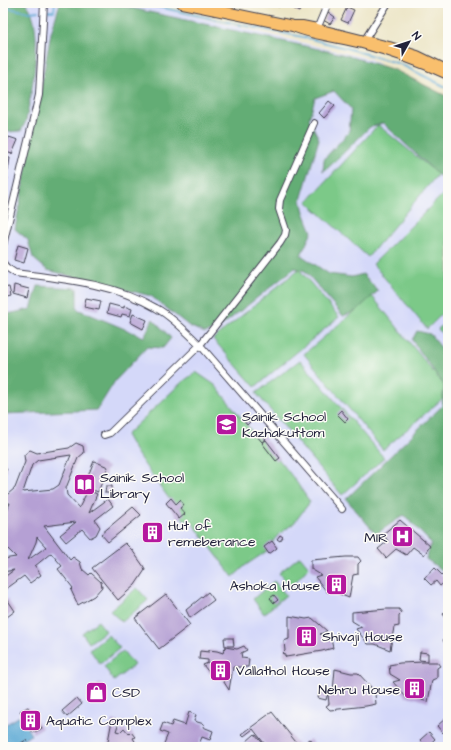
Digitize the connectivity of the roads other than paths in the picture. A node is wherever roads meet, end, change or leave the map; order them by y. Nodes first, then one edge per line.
1 (44, 3) edge
2 (182, 3) edge
3 (328, 3) edge
4 (388, 3) edge
5 (217, 6) edge
6 (293, 26) junction
7 (317, 29) junction
8 (364, 41) junction
9 (448, 71) edge
10 (448, 74) edge
11 (314, 123) dead end
12 (3, 244) edge
13 (3, 263) edge
14 (200, 345) junction
15 (104, 435) dead end
16 (342, 509) dead end

1 - 12 street
2 - 5 main road
3 - 7 street
4 - 8 street
5 - 6 main road
6 - 7 main road
6 - 10 main road
7 - 8 main road
8 - 9 main road
11 - 14 street
13 - 14 street
14 - 15 street
14 - 16 street

